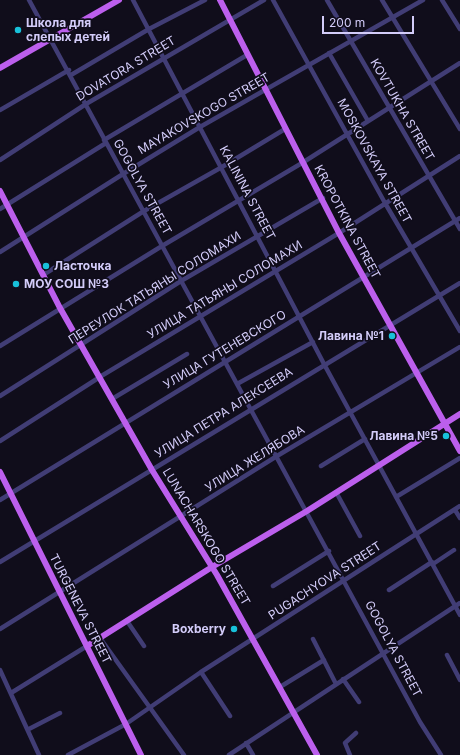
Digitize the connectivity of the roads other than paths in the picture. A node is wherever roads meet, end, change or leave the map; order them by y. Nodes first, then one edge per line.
1 (30, 0) edge
2 (119, 0) edge
3 (133, 0) edge
4 (204, 0) edge
5 (220, 0) edge
6 (264, 0) edge
7 (272, 0) edge
8 (327, 0) edge
9 (382, 0) edge
10 (423, 0) edge
11 (442, 0) edge
12 (392, 18) junction
13 (229, 19) junction
14 (149, 29) junction
15 (460, 29) edge
16 (51, 38) junction
17 (350, 41) junction
18 (329, 53) junction
19 (247, 55) junction
20 (163, 58) junction
21 (460, 63) edge
22 (308, 66) junction
23 (0, 68) edge
24 (68, 70) junction
25 (71, 75) junction
26 (430, 81) junction
27 (265, 90) junction
28 (182, 93) junction
29 (86, 104) junction
30 (390, 107) junction
31 (0, 110) edge
32 (368, 121) junction
33 (200, 127) junction
34 (285, 128) junction
35 (460, 129) edge
36 (348, 134) junction
37 (105, 141) junction
38 (460, 156) edge
39 (0, 160) edge
40 (302, 163) junction
41 (222, 167) junction
42 (123, 174) junction
43 (428, 175) junction
44 (0, 191) edge
45 (323, 198) junction
46 (239, 201) junction
47 (385, 203) junction
48 (7, 205) junction
49 (0, 209) edge
50 (144, 211) junction
51 (460, 218) edge
52 (455, 221) junction
53 (460, 229) edge
54 (340, 233) junction
55 (258, 235) junction
56 (23, 238) junction
57 (162, 246) junction
58 (411, 248) junction
59 (0, 252) edge
60 (277, 271) junction
61 (43, 275) junction
62 (364, 277) junction
63 (182, 281) junction
64 (460, 283) edge
65 (439, 296) junction
66 (60, 308) junction
67 (200, 316) junction
68 (300, 316) junction
69 (390, 325) junction
70 (460, 330) edge
71 (313, 342) junction
72 (82, 345) junction
73 (0, 346) edge
74 (460, 347) edge
75 (188, 354) dead end
76 (225, 361) junction
77 (324, 364) junction
78 (417, 372) junction
79 (100, 377) junction
80 (237, 384) junction
81 (0, 396) edge
82 (112, 399) junction
83 (250, 409) junction
84 (351, 412) junction
85 (460, 414) edge
86 (126, 422) junction
87 (444, 424) junction
88 (365, 439) junction
89 (0, 441) edge
90 (460, 451) edge
91 (278, 456) junction
92 (460, 458) edge
93 (379, 465) junction
94 (321, 466) dead end
95 (152, 470) junction
96 (0, 472) edge
97 (336, 492) junction
98 (10, 493) junction
99 (396, 497) junction
100 (0, 500) edge
101 (460, 506) edge
102 (455, 510) junction
103 (307, 511) junction
104 (181, 517) junction
105 (460, 518) edge
106 (416, 534) junction
107 (360, 536) dead end
108 (34, 542) junction
109 (454, 550) dead end
110 (329, 551) junction
111 (0, 562) edge
112 (432, 563) junction
113 (212, 567) junction
114 (345, 581) junction
115 (273, 586) dead end
116 (389, 590) dead end
117 (60, 591) junction
118 (460, 603) edge
119 (455, 606) junction
120 (460, 614) edge
121 (127, 621) junction
122 (0, 629) edge
123 (100, 638) junction
124 (253, 639) junction
125 (313, 639) dead end
126 (87, 646) junction
127 (144, 646) dead end
128 (384, 652) junction
129 (447, 655) dead end
130 (324, 660) junction
131 (0, 670) edge
132 (201, 672) junction
133 (344, 679) junction
134 (460, 680) edge
135 (336, 684) junction
136 (280, 687) junction
137 (11, 693) junction
138 (359, 702) dead end
139 (150, 708) junction
140 (60, 713) dead end
141 (294, 713) junction
142 (230, 716) dead end
143 (126, 724) junction
144 (28, 729) junction
145 (356, 733) dead end
146 (246, 744) junction
147 (39, 755) edge
148 (68, 755) edge
149 (141, 755) edge
150 (184, 755) edge
151 (229, 755) edge
152 (253, 755) edge
153 (317, 755) edge
154 (350, 755) edge
155 (441, 755) edge

1 - 16 street, GOGOLYA STREET
2 - 16 main road
3 - 14 street, KALININA STREET
4 - 14 street
5 - 13 main road, KROPOTKINA STREET
6 - 13 street, DOVATORA STREET
7 - 22 street, MOSKOVSKAYA STREET
8 - 17 street, KOVTUKHA STREET
9 - 12 street
10 - 12 street, MAYAKOVSKOGO STREET
11 - 15 street
12 - 17 street, MAYAKOVSKOGO STREET
12 - 26 street
13 - 19 main road, KROPOTKINA STREET
13 - 20 street, DOVATORA STREET
14 - 20 street, KALININA STREET
14 - 25 street
16 - 23 main road
16 - 24 street, GOGOLYA STREET
17 - 18 street, MAYAKOVSKOGO STREET
17 - 30 street, KOVTUKHA STREET
18 - 22 street, MAYAKOVSKOGO STREET
18 - 32 street
19 - 27 main road, KROPOTKINA STREET
19 - 28 street
20 - 28 street, KALININA STREET
20 - 29 street, DOVATORA STREET
21 - 26 street
22 - 27 street, MAYAKOVSKOGO STREET
22 - 36 street, MOSKOVSKAYA STREET
24 - 25 street, GOGOLYA STREET
24 - 31 street
25 - 29 street, GOGOLYA STREET
26 - 30 street
26 - 35 street
27 - 33 street, MAYAKOVSKOGO STREET
27 - 34 main road, KROPOTKINA STREET
28 - 33 street, KALININA STREET
28 - 37 street
29 - 37 street, GOGOLYA STREET
29 - 39 street, DOVATORA STREET
30 - 32 street
30 - 43 street, KOVTUKHA STREET
32 - 36 street
33 - 41 street, KALININA STREET
33 - 42 street, MAYAKOVSKOGO STREET
34 - 40 main road, KROPOTKINA STREET
34 - 41 street
36 - 40 street
36 - 47 street, MOSKOVSKAYA STREET
37 - 42 street, GOGOLYA STREET
37 - 48 street
38 - 43 street, УЛИЦА ТАТЬЯНЫ СОЛОМАХИ
40 - 45 main road, KROPOTKINA STREET
40 - 46 street
41 - 46 street, KALININA STREET
41 - 50 street
42 - 50 street, GOGOLYA STREET
42 - 56 street, MAYAKOVSKOGO STREET
43 - 47 street, УЛИЦА ТАТЬЯНЫ СОЛОМАХИ
43 - 52 street, KOVTUKHA STREET
44 - 48 main road, LUNACHARSKOGO STREET
45 - 54 main road, KROPOTKINA STREET
45 - 55 street, ПЕРЕУЛОК ТАТЬЯНЫ СОЛОМАХИ
46 - 55 street, KALININA STREET
46 - 57 street
47 - 54 street, УЛИЦА ТАТЬЯНЫ СОЛОМАХИ
47 - 58 street, MOSKOVSKAYA STREET
48 - 49 street
48 - 56 main road, LUNACHARSKOGO STREET
50 - 57 street, GOGOLYA STREET
50 - 61 street
51 - 52 street, УЛИЦА ГУТЕНЕВСКОГО
52 - 53 street, KOVTUKHA STREET
52 - 58 street, УЛИЦА ГУТЕНЕВСКОГО
54 - 60 street, УЛИЦА ТАТЬЯНЫ СОЛОМАХИ
54 - 62 main road, KROPOTKINA STREET
55 - 60 street, KALININA STREET
55 - 63 street, ПЕРЕУЛОК ТАТЬЯНЫ СОЛОМАХИ
56 - 59 street, MAYAKOVSKOGO STREET
56 - 61 main road, LUNACHARSKOGO STREET
57 - 63 street, GOGOLYA STREET
57 - 66 street
58 - 62 street, УЛИЦА ГУТЕНЕВСКОГО
58 - 65 street, MOSKOVSKAYA STREET
60 - 67 street, УЛИЦА ТАТЬЯНЫ СОЛОМАХИ
60 - 68 street, KALININA STREET
61 - 66 main road, LUNACHARSKOGO STREET
62 - 68 street, УЛИЦА ГУТЕНЕВСКОГО
62 - 69 main road, KROPOTKINA STREET
63 - 67 street, GOGOLYA STREET
63 - 72 street, ПЕРЕУЛОК ТАТЬЯНЫ СОЛОМАХИ
64 - 65 street, УЛИЦА ПЕТРА АЛЕКСЕЕВА
65 - 69 street, УЛИЦА ПЕТРА АЛЕКСЕЕВА
65 - 70 street, MOSKOVSKAYA STREET
66 - 72 main road, LUNACHARSKOGO STREET
66 - 73 street
67 - 76 street, GOGOLYA STREET
67 - 79 street, УЛИЦА ТАТЬЯНЫ СОЛОМАХИ
68 - 71 street, KALININA STREET
68 - 76 street, УЛИЦА ГУТЕНЕВСКОГО
69 - 77 street, УЛИЦА ПЕТРА АЛЕКСЕЕВА
69 - 78 main road, KROPOTKINA STREET
71 - 77 street, KALININA STREET
71 - 80 street
72 - 79 main road, LUNACHARSKOGO STREET
72 - 81 street, ПЕРЕУЛОК ТАТЬЯНЫ СОЛОМАХИ
74 - 78 street, УЛИЦА ЖЕЛЯБОВА
75 - 82 street
76 - 80 street, GOGOLYA STREET
76 - 86 street, УЛИЦА ГУТЕНЕВСКОГО
77 - 83 street, УЛИЦА ПЕТРА АЛЕКСЕЕВА
77 - 84 street, KALININA STREET
78 - 84 street, УЛИЦА ЖЕЛЯБОВА
78 - 87 main road, KROPOTKINA STREET
79 - 82 main road, LUNACHARSKOGO STREET
79 - 89 street, УЛИЦА ТАТЬЯНЫ СОЛОМАХИ
80 - 83 street, GOGOLYA STREET
82 - 86 main road, LUNACHARSKOGO STREET
83 - 91 street, GOGOLYA STREET
83 - 95 street, УЛИЦА ПЕТРА АЛЕКСЕЕВА
84 - 88 street, KALININA STREET
84 - 91 street, УЛИЦА ЖЕЛЯБОВА
85 - 87 main road
86 - 95 main road, LUNACHARSKOGO STREET
86 - 98 street, УЛИЦА ГУТЕНЕВСКОГО
87 - 90 main road, KROPOTKINA STREET
87 - 93 main road
88 - 93 street, KALININA STREET
88 - 94 street
91 - 103 street, GOGOLYA STREET
91 - 104 street, УЛИЦА ЖЕЛЯБОВА
92 - 99 street
93 - 97 main road
93 - 99 street, KALININA STREET
95 - 104 main road, LUNACHARSKOGO STREET
95 - 108 street, УЛИЦА ПЕТРА АЛЕКСЕЕВА
96 - 98 main road, TURGENEVA STREET
97 - 103 main road
97 - 107 street
98 - 100 street, УЛИЦА ГУТЕНЕВСКОГО
98 - 108 main road, TURGENEVA STREET
99 - 106 street, KALININA STREET
101 - 102 street, PUGACHYOVA STREET
102 - 105 street
102 - 106 street, PUGACHYOVA STREET
103 - 110 street, GOGOLYA STREET
103 - 113 main road
104 - 113 main road, LUNACHARSKOGO STREET
104 - 117 street, УЛИЦА ЖЕЛЯБОВА
106 - 112 street, KALININA STREET
106 - 114 street, PUGACHYOVA STREET
108 - 111 street, УЛИЦА ПЕТРА АЛЕКСЕЕВА
108 - 117 main road, TURGENEVA STREET
109 - 112 street
110 - 114 street, GOGOLYA STREET
110 - 115 street
112 - 116 street
112 - 119 street, KALININA STREET
113 - 121 main road
113 - 124 main road, LUNACHARSKOGO STREET
114 - 124 street, PUGACHYOVA STREET
114 - 128 street, GOGOLYA STREET
117 - 122 street, УЛИЦА ЖЕЛЯБОВА
117 - 126 main road, TURGENEVA STREET
118 - 119 street
119 - 120 street, KALININA STREET
119 - 128 street
121 - 123 main road
121 - 127 street
123 - 126 main road
123 - 139 street
124 - 132 street, PUGACHYOVA STREET
124 - 136 main road, LUNACHARSKOGO STREET
125 - 130 street
126 - 137 street
126 - 143 main road, TURGENEVA STREET
128 - 133 street
128 - 155 street, GOGOLYA STREET
129 - 134 street
130 - 135 street
130 - 136 street
131 - 137 street
132 - 139 street, PUGACHYOVA STREET
132 - 142 street
133 - 135 street
133 - 138 street
135 - 141 street
136 - 141 main road, LUNACHARSKOGO STREET
137 - 144 street
139 - 143 street, PUGACHYOVA STREET
139 - 150 street
140 - 144 street
141 - 146 street
141 - 153 main road, LUNACHARSKOGO STREET
143 - 148 street, PUGACHYOVA STREET
143 - 149 main road, TURGENEVA STREET
144 - 147 street
145 - 154 street
146 - 151 street
146 - 152 street

